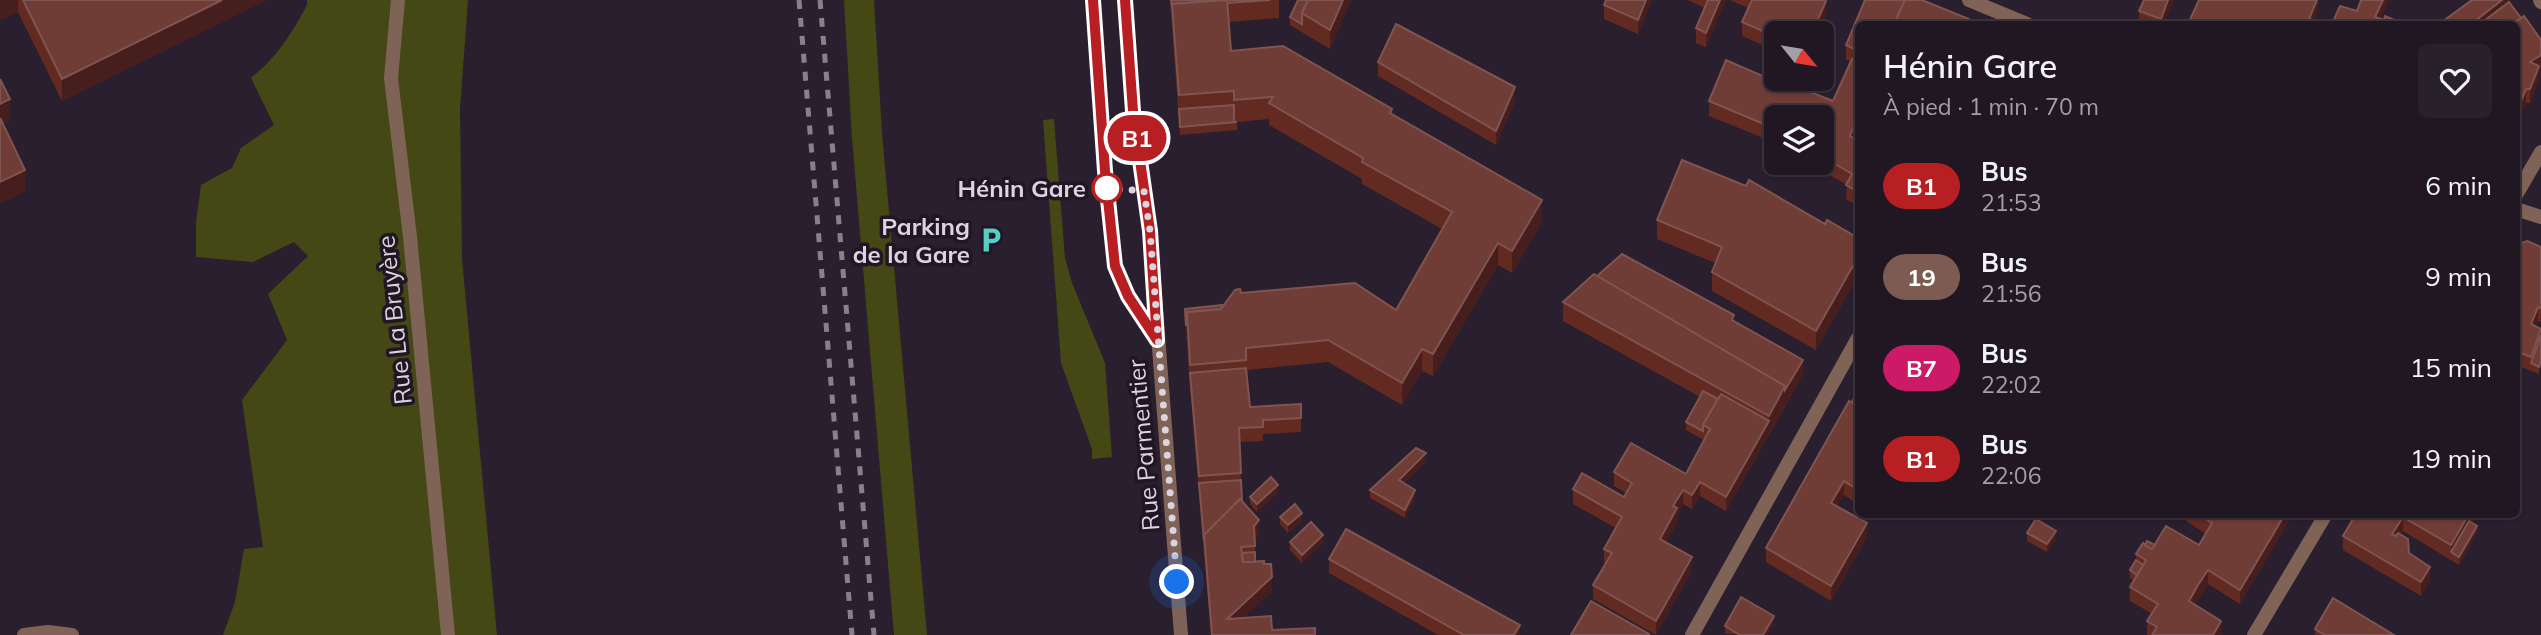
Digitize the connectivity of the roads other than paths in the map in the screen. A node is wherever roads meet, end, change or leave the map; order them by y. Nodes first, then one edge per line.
1 (398, 0) edge
2 (1125, 0) edge
3 (1969, 0) edge
4 (2020, 21) edge
5 (2541, 152) edge
6 (2520, 188) edge
7 (2520, 210) edge
8 (2541, 217) edge
9 (1855, 343) edge
10 (2324, 518) edge
11 (24, 635) edge
12 (72, 635) edge
13 (448, 635) edge
14 (1181, 635) edge
15 (1692, 635) edge
16 (2253, 635) edge

1 - 13 street, Rue La Bruyère
2 - 14 street, Rue Parmentier
3 - 4 street
5 - 6 street
7 - 8 street
9 - 15 street
10 - 16 street
11 - 12 street

